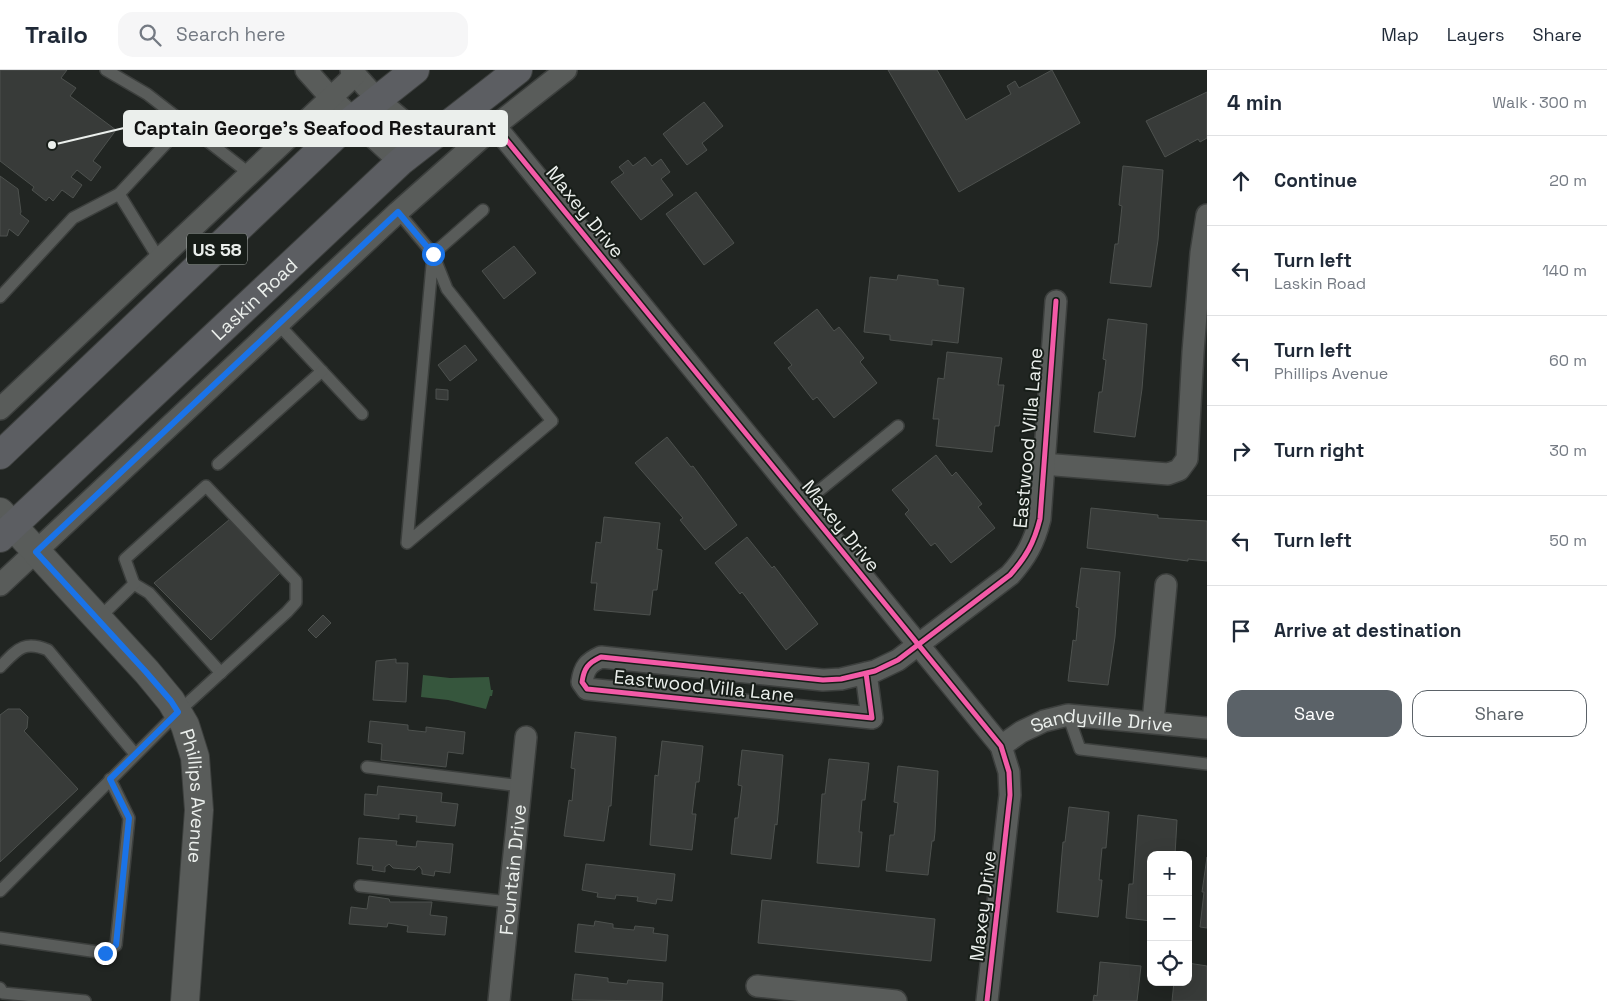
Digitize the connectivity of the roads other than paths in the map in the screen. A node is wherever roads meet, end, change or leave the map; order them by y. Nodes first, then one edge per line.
1 (106, 70) edge
2 (306, 70) edge
3 (415, 70) edge
4 (518, 70) edge
5 (566, 70) edge
6 (353, 72) edge
7 (331, 98) junction
8 (377, 99) junction
9 (353, 119) junction
10 (185, 123) junction
11 (495, 126) junction
12 (427, 141) junction
13 (400, 162) junction
14 (250, 174) junction
15 (119, 194) junction
16 (483, 210) dead end
17 (398, 212) junction
18 (1207, 215) edge
19 (433, 254) junction
20 (160, 259) junction
21 (0, 297) edge
22 (1056, 301) dead end
23 (278, 324) junction
24 (322, 371) junction
25 (0, 409) edge
26 (362, 414) dead end
27 (898, 426) dead end
28 (0, 455) edge
29 (218, 464) dead end
30 (1043, 464) junction
31 (804, 503) junction
32 (4, 525) edge
33 (36, 552) junction
34 (134, 584) junction
35 (0, 585) edge
36 (1166, 585) dead end
37 (98, 619) junction
38 (919, 644) junction
39 (0, 667) edge
40 (221, 673) junction
41 (866, 673) junction
42 (178, 712) junction
43 (1068, 716) junction
44 (1153, 722) junction
45 (1207, 728) edge
46 (526, 738) dead end
47 (1001, 746) junction
48 (135, 754) junction
49 (1207, 764) edge
50 (366, 767) dead end
51 (110, 779) junction
52 (521, 786) junction
53 (360, 886) dead end
54 (0, 891) edge
55 (510, 902) junction
56 (0, 938) edge
57 (757, 986) dead end
58 (1, 994) edge
59 (85, 1001) edge
60 (185, 1001) edge
61 (499, 1001) edge
62 (896, 1001) edge
63 (987, 1001) edge

1 - 10 lane
2 - 7 street
3 - 8 main road, US 58
4 - 12 main road, Laskin Road
5 - 11 street, Laskin Road
6 - 7 street
6 - 8 street
7 - 9 street
7 - 14 street
8 - 9 main road, US 58
8 - 12 street
9 - 13 street
9 - 28 main road, US 58
10 - 14 lane
10 - 15 lane
11 - 17 street, Laskin Road
11 - 31 street, Maxey Drive
12 - 13 main road, Laskin Road
13 - 32 main road, Laskin Road
14 - 20 street
15 - 20 lane
15 - 21 lane
16 - 19 lane
17 - 19 lane
17 - 23 street, Laskin Road
18 - 30 street
19 - 19 lane
20 - 25 street
22 - 30 street, Eastwood Villa Lane
23 - 24 lane
23 - 33 street, Laskin Road
24 - 26 lane
24 - 29 lane
27 - 31 lane
30 - 38 street, Eastwood Villa Lane
31 - 38 street, Maxey Drive
32 - 33 street, Phillips Avenue
33 - 35 street, Laskin Road
33 - 37 street, Phillips Avenue
34 - 37 lane
34 - 40 lane
34 - 40 lane
36 - 44 street
37 - 42 street, Phillips Avenue
38 - 41 street, Eastwood Villa Lane
38 - 47 street, Maxey Drive
39 - 48 lane
40 - 42 lane
41 - 41 street, Eastwood Villa Lane
42 - 48 lane
42 - 60 street, Phillips Avenue
43 - 44 street, Sandyville Drive
43 - 47 street, Sandyville Drive
43 - 49 lane
44 - 45 street, Sandyville Drive
46 - 52 street, Fountain Drive
47 - 63 street, Maxey Drive
48 - 51 lane
50 - 52 lane
51 - 54 lane
51 - 56 lane
52 - 55 street, Fountain Drive
53 - 55 lane
55 - 61 street, Fountain Drive
57 - 62 street
58 - 59 lane

